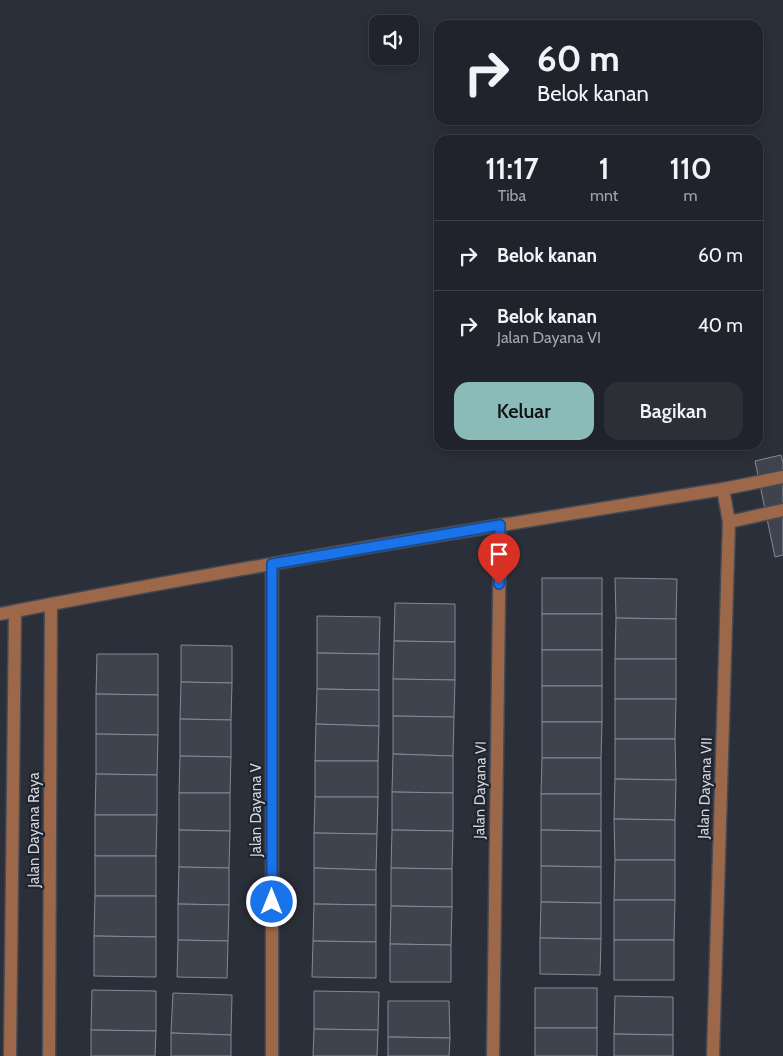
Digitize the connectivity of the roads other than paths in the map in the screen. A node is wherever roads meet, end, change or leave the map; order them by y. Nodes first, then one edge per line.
1 (783, 478) edge
2 (723, 489) junction
3 (783, 510) edge
4 (729, 522) junction
5 (500, 525) junction
6 (272, 564) junction
7 (51, 604) junction
8 (15, 611) junction
9 (0, 614) edge
10 (10, 1056) edge
11 (48, 1056) edge
12 (272, 1056) edge
13 (493, 1056) edge
14 (713, 1056) edge

1 - 2 street
2 - 4 street, Jalan Dayana VII
2 - 5 street
3 - 4 street
4 - 14 street, Jalan Dayana VII
5 - 6 street
5 - 13 street, Jalan Dayana VI
6 - 7 street
6 - 12 street, Jalan Dayana V
7 - 8 street
7 - 11 street, Jalan Dayana Raya
8 - 9 street
8 - 10 street, Jalan Dayana Raya

